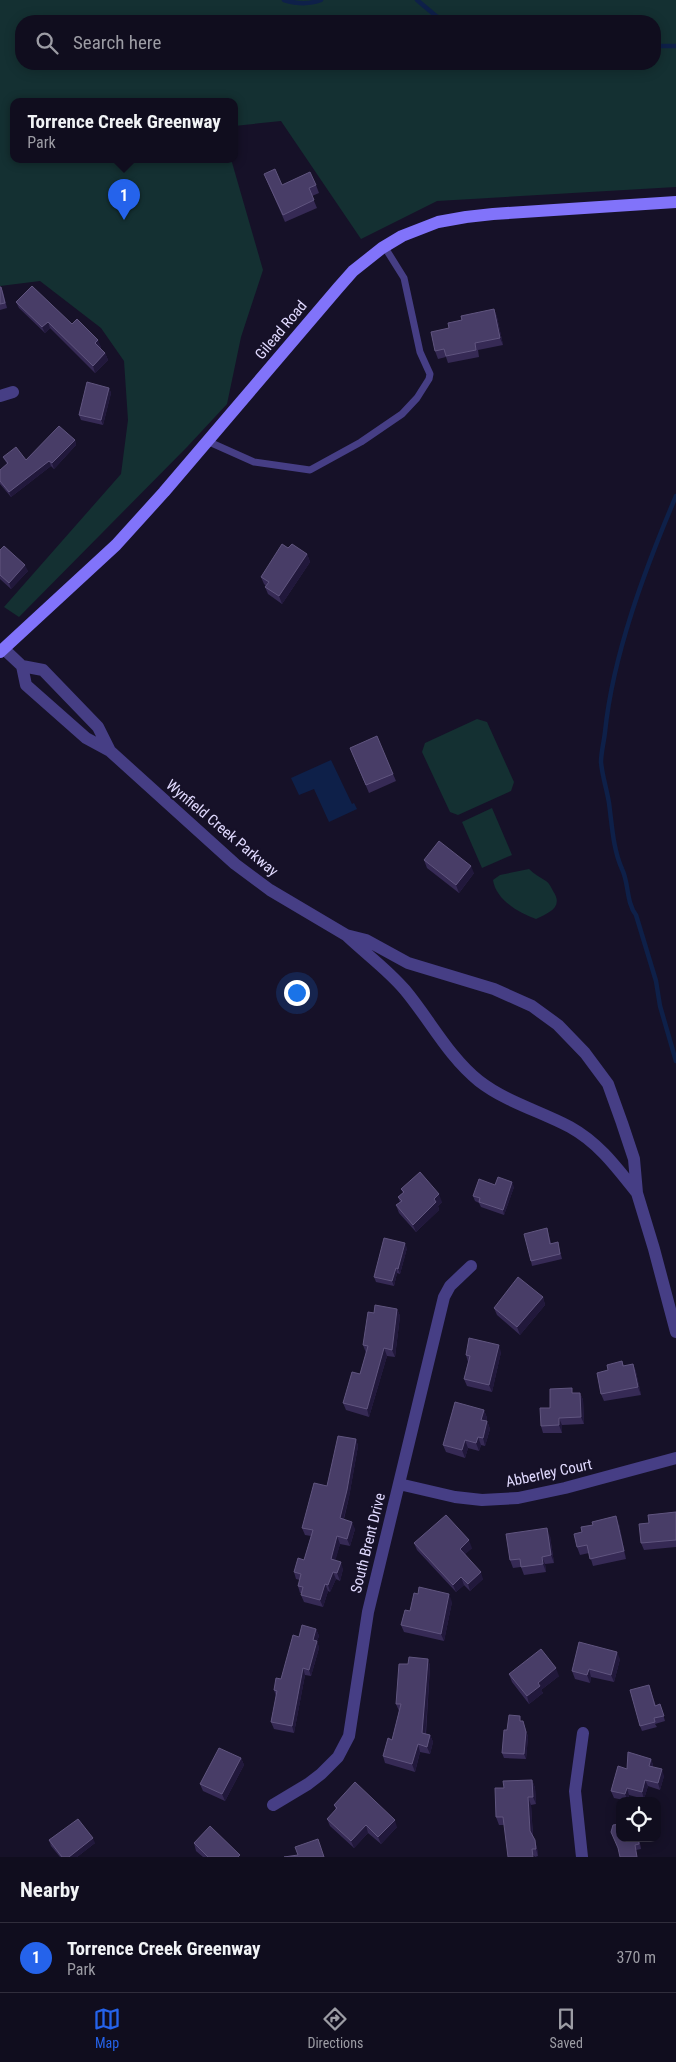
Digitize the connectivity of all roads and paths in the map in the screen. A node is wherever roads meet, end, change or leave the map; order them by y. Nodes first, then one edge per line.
1 (676, 202) edge
2 (384, 246) junction
3 (13, 392) dead end
4 (0, 396) edge
5 (208, 441) junction
6 (1, 649) edge
7 (22, 666) junction
8 (110, 751) junction
9 (346, 935) junction
10 (637, 1193) junction
11 (470, 1266) dead end
12 (676, 1332) edge
13 (676, 1458) edge
14 (399, 1484) junction
15 (583, 1734) dead end
16 (273, 1805) dead end
17 (582, 1857) edge

1 - 2 main road, Gilead Road
2 - 5 main road, Gilead Road
2 - 5 lane
3 - 4 street
5 - 6 main road, Gilead Road
6 - 7 street, Wynfield Creek Parkway
7 - 8 street, Wynfield Creek Parkway
7 - 8 street, Wynfield Creek Parkway
8 - 9 street, Wynfield Creek Parkway
9 - 10 street, Wynfield Creek Parkway
9 - 10 street, Wynfield Creek Parkway
10 - 12 street, Wynfield Creek Parkway
11 - 14 street, South Brent Drive
13 - 14 street, Abberley Court
14 - 16 street, South Brent Drive
15 - 17 street

